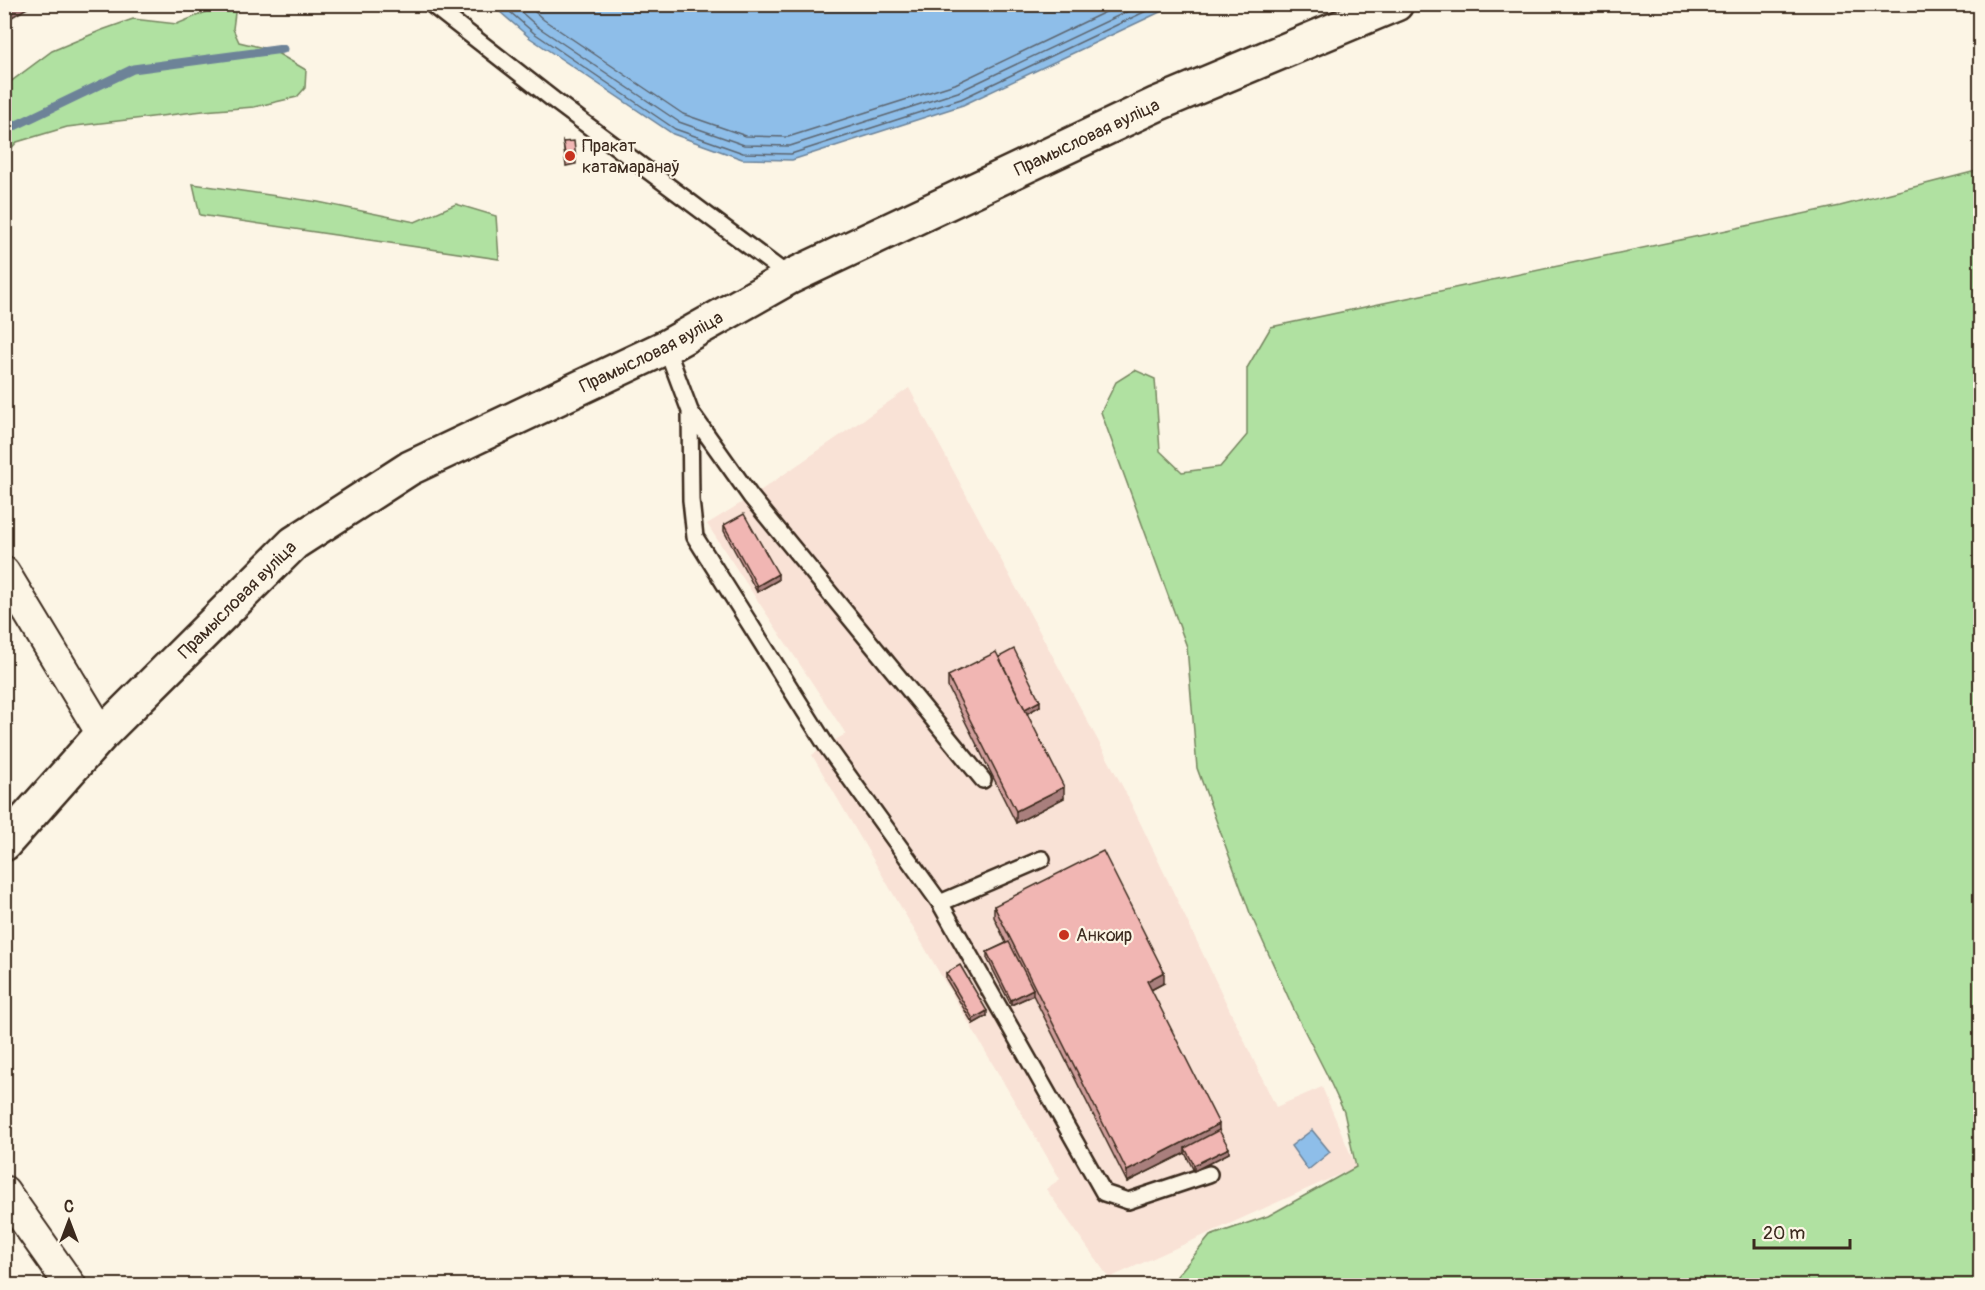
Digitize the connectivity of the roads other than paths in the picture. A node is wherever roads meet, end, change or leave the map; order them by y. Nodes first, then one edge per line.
1 (431, 4) edge
2 (1396, 4) edge
3 (790, 277) junction
4 (666, 347) junction
5 (690, 411) junction
6 (4, 572) edge
7 (102, 734) junction
8 (983, 780) dead end
9 (4, 844) edge
10 (1042, 859) dead end
11 (940, 903) junction
12 (1209, 1174) dead end
13 (4, 1191) edge
14 (71, 1286) edge

1 - 3 lane
2 - 3 street, Прамысловая вуліца
3 - 4 street, Прамысловая вуліца
4 - 5 lane
4 - 7 street, Прамысловая вуліца
5 - 8 lane
5 - 11 lane
6 - 7 street
7 - 9 street, Прамысловая вуліца
10 - 11 lane
11 - 12 lane
13 - 14 street

